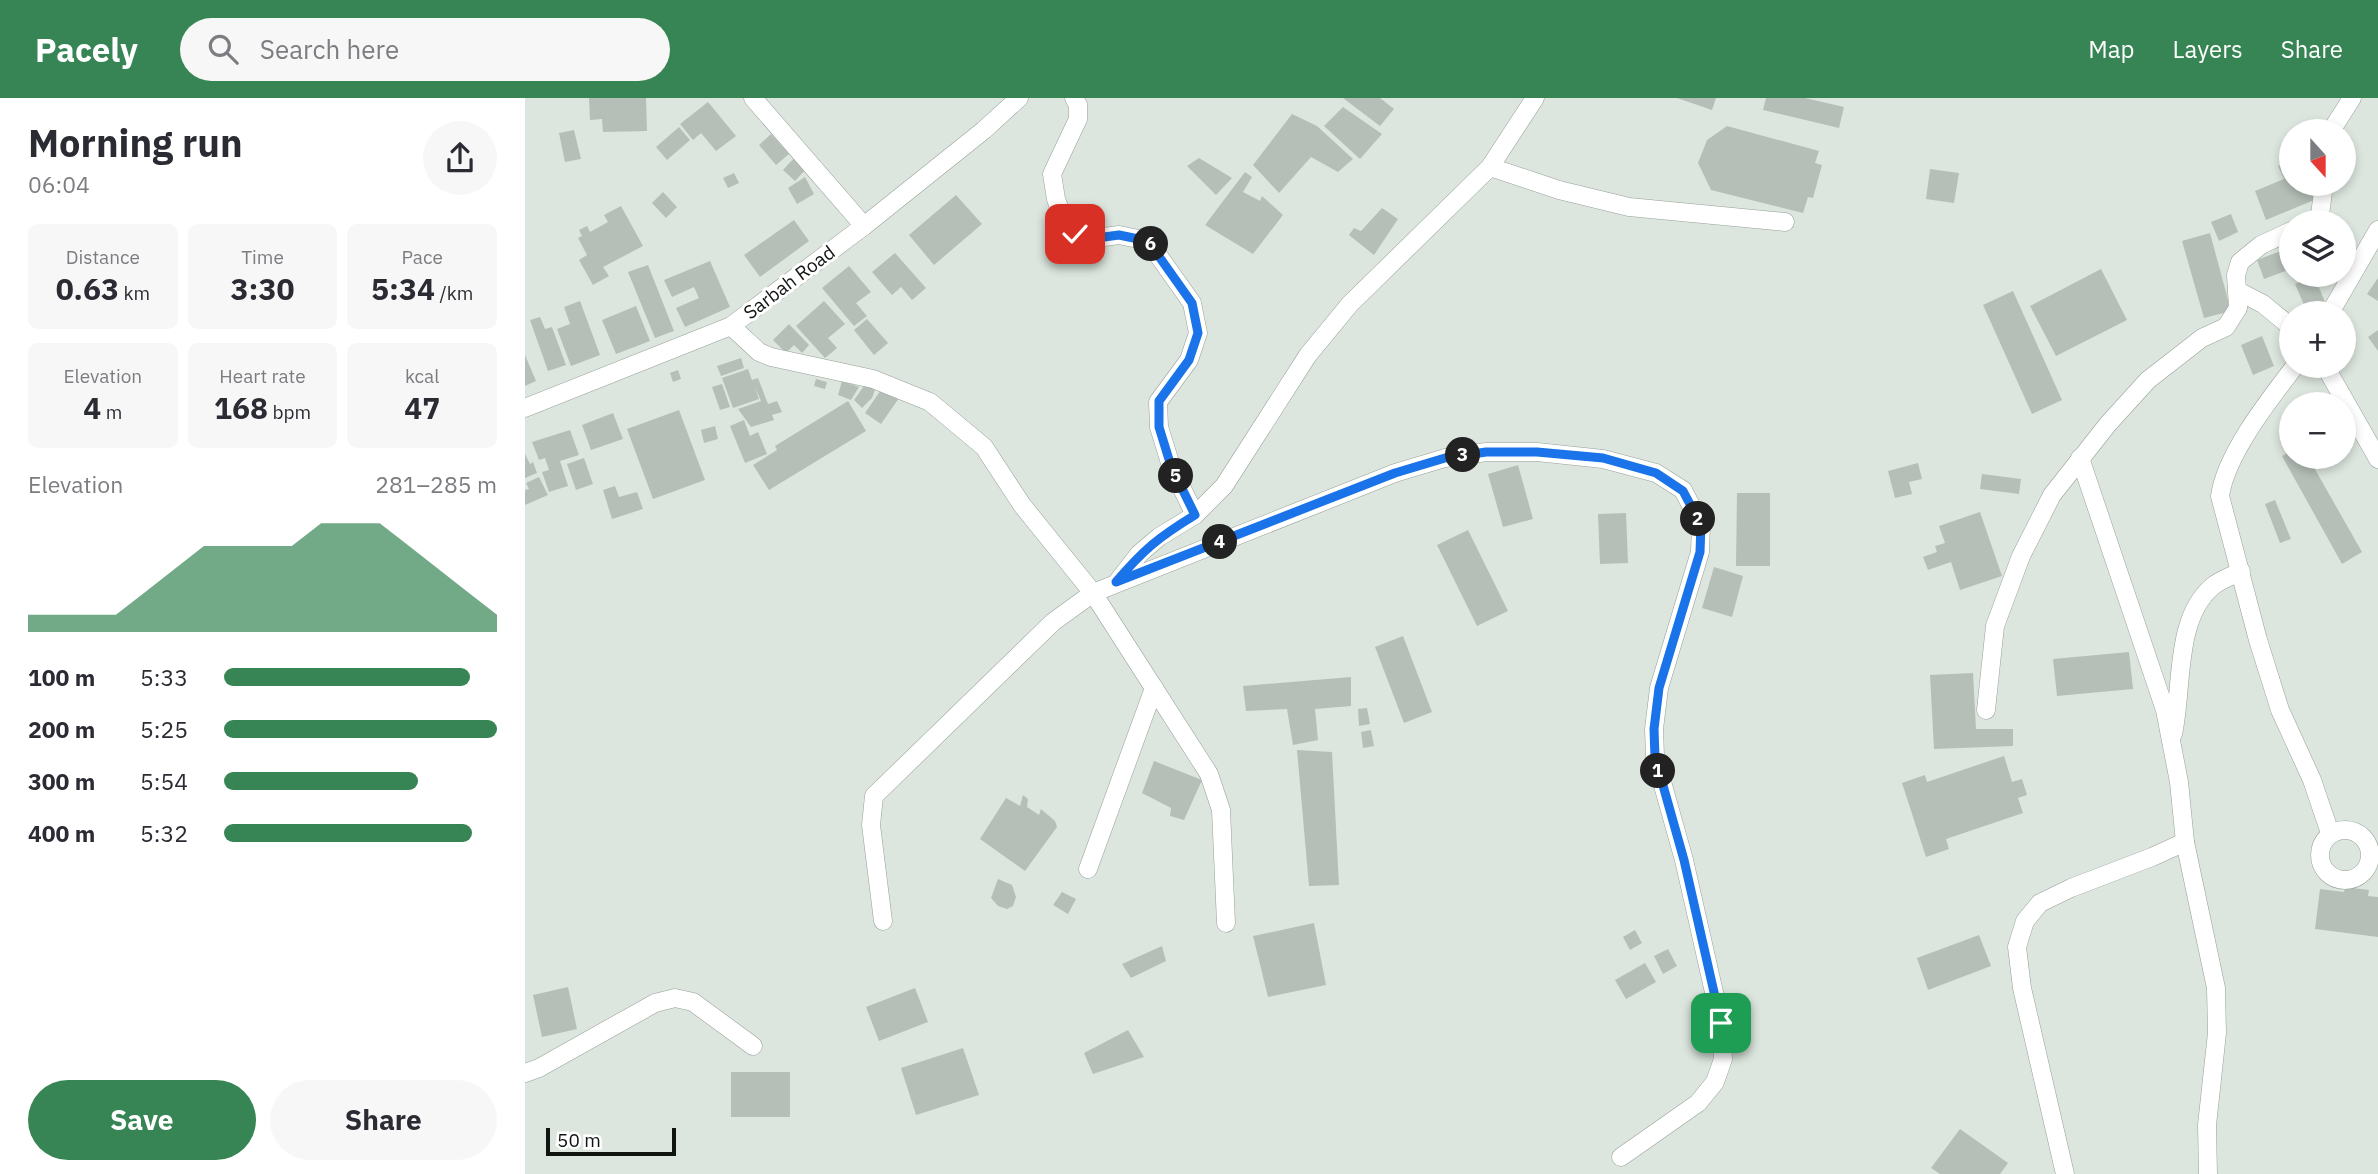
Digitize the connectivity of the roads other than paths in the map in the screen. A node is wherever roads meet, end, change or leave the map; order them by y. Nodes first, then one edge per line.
1 (753, 98) edge
2 (1019, 98) edge
3 (1074, 98) edge
4 (1535, 98) edge
5 (2352, 98) edge
6 (2339, 119) edge
7 (1490, 167) junction
8 (1785, 222) dead end
9 (864, 226) junction
10 (2378, 230) edge
11 (2279, 237) edge
12 (2238, 291) junction
13 (2337, 301) edge
14 (2279, 317) edge
15 (731, 326) junction
16 (2286, 378) edge
17 (2332, 378) edge
18 (525, 408) edge
19 (2080, 458) junction
20 (2378, 459) edge
21 (1195, 515) junction
22 (2241, 571) junction
23 (1116, 582) junction
24 (1093, 593) junction
25 (1154, 688) junction
26 (1986, 710) dead end
27 (2172, 739) junction
28 (2330, 832) dead end
29 (2185, 842) junction
30 (1088, 869) dead end
31 (883, 921) dead end
32 (1226, 923) dead end
33 (753, 1046) dead end
34 (525, 1073) edge
35 (1621, 1157) dead end
36 (2065, 1174) edge
37 (2208, 1174) edge

1 - 9 street
2 - 9 street, Sarbah Road
3 - 21 street
4 - 7 street
5 - 6 street
7 - 8 street
7 - 21 street
9 - 15 street, Sarbah Road
10 - 13 street
11 - 12 street
12 - 14 street
12 - 19 street
15 - 18 street, Sarbah Road
15 - 24 street
16 - 22 street
17 - 20 street
19 - 26 street
19 - 27 street
21 - 23 street
22 - 27 street
22 - 28 street
23 - 24 street
23 - 35 street
24 - 25 street
24 - 31 street
25 - 30 street
25 - 32 street
27 - 29 street
29 - 36 street
29 - 37 street
33 - 34 street

